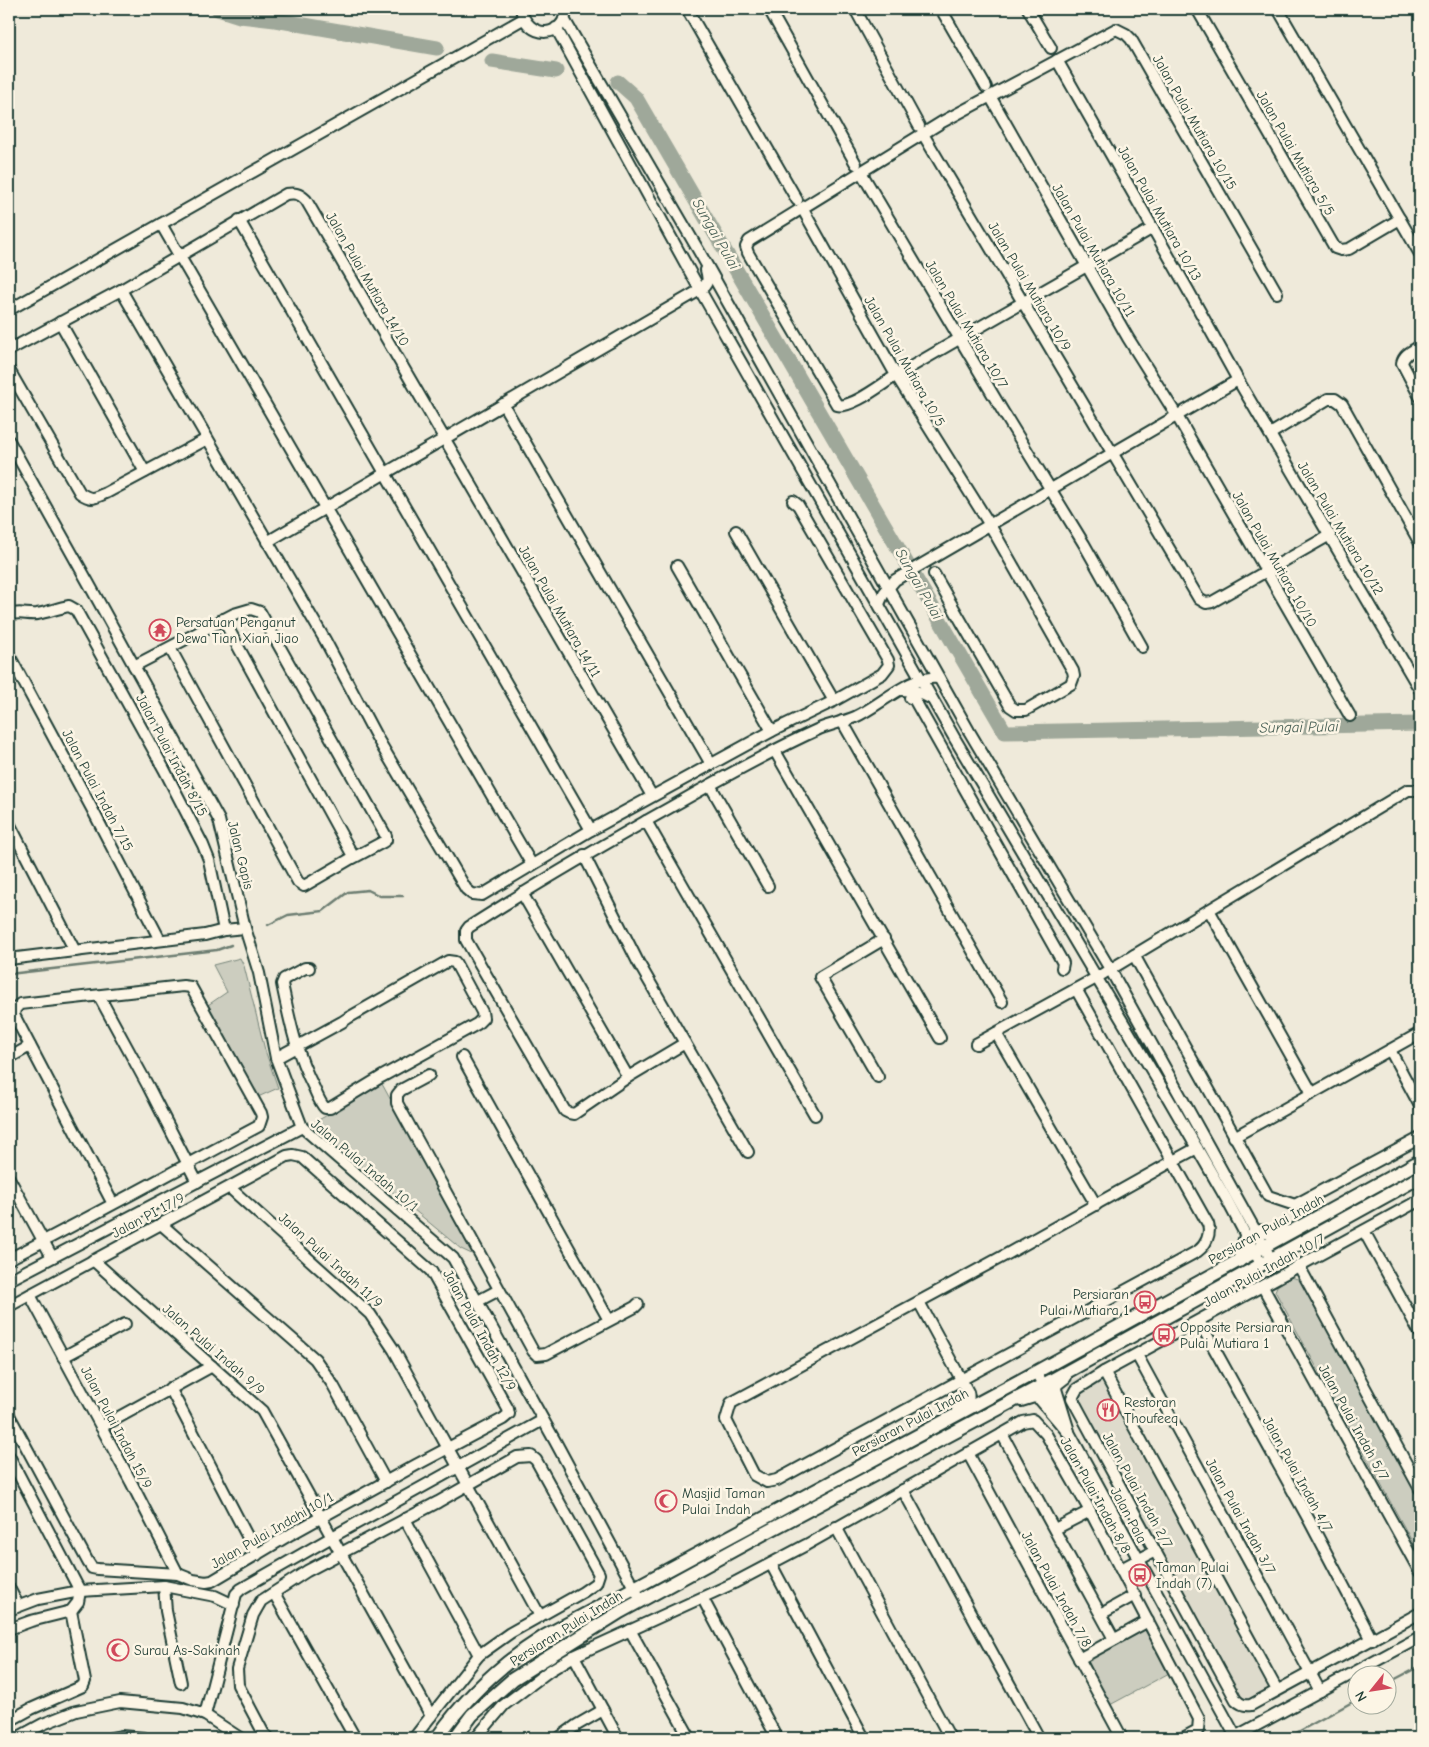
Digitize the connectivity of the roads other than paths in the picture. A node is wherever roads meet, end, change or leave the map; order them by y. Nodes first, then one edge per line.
1 (687, 9) edge
2 (770, 9) edge
3 (855, 9) edge
4 (941, 9) edge
5 (1028, 9) edge
6 (1197, 9) edge
7 (1278, 9) edge
8 (566, 12) edge
9 (522, 14) edge
10 (556, 28) junction
11 (1051, 48) dead end
12 (1057, 60) junction
13 (988, 91) junction
14 (921, 130) junction
15 (859, 168) junction
16 (799, 204) junction
17 (1400, 219) junction
18 (239, 220) junction
19 (161, 224) junction
20 (1153, 228) junction
21 (700, 253) junction
22 (1420, 254) edge
23 (180, 255) junction
24 (1086, 266) junction
25 (121, 290) junction
26 (700, 290) junction
27 (1277, 293) dead end
28 (1024, 302) junction
29 (9, 310) edge
30 (60, 322) junction
31 (960, 339) junction
32 (1420, 346) edge
33 (9, 350) edge
34 (9, 370) edge
35 (896, 375) junction
36 (1238, 380) junction
37 (1420, 397) edge
38 (503, 404) junction
39 (1176, 416) junction
40 (1270, 434) junction
41 (207, 439) junction
42 (445, 439) junction
43 (9, 441) edge
44 (1112, 454) junction
45 (145, 472) junction
46 (385, 474) junction
47 (1052, 489) junction
48 (793, 501) dead end
49 (326, 508) junction
50 (990, 525) junction
51 (736, 531) dead end
52 (1330, 535) junction
53 (267, 542) junction
54 (1420, 543) edge
55 (677, 566) dead end
56 (1266, 571) junction
57 (934, 574) dead end
58 (892, 584) junction
59 (880, 604) junction
60 (9, 615) edge
61 (223, 619) junction
62 (1142, 647) dead end
63 (170, 648) junction
64 (9, 655) edge
65 (912, 662) junction
66 (134, 666) junction
67 (939, 678) junction
68 (922, 679) junction
69 (900, 690) junction
70 (1420, 690) edge
71 (910, 698) dead end
72 (933, 700) junction
73 (834, 701) junction
74 (1350, 716) dead end
75 (842, 721) junction
76 (772, 730) junction
77 (775, 750) junction
78 (711, 764) junction
79 (710, 785) junction
80 (1420, 790) edge
81 (652, 796) junction
82 (646, 821) junction
83 (9, 823) edge
84 (590, 830) junction
85 (584, 855) junction
86 (353, 857) junction
87 (532, 865) junction
88 (768, 886) dead end
89 (522, 893) junction
90 (1209, 910) junction
91 (246, 928) junction
92 (224, 930) junction
93 (160, 940) junction
94 (884, 940) junction
95 (75, 951) junction
96 (1134, 955) junction
97 (9, 959) edge
98 (309, 968) dead end
99 (1062, 968) dead end
100 (1110, 969) junction
101 (1096, 978) junction
102 (1076, 989) junction
103 (99, 996) junction
104 (1002, 1002) dead end
105 (996, 1033) junction
106 (1420, 1033) edge
107 (940, 1038) dead end
108 (684, 1043) junction
109 (976, 1044) dead end
110 (30, 1046) junction
111 (296, 1047) junction
112 (1390, 1050) junction
113 (462, 1057) dead end
114 (9, 1058) edge
115 (276, 1058) junction
116 (429, 1075) dead end
117 (628, 1077) junction
118 (878, 1078) dead end
119 (1312, 1093) junction
120 (1420, 1106) edge
121 (815, 1115) dead end
122 (302, 1127) junction
123 (1234, 1137) junction
124 (1420, 1138) edge
125 (1197, 1148) junction
126 (748, 1152) dead end
127 (302, 1158) joint
128 (1173, 1161) junction
129 (1420, 1161) edge
130 (188, 1163) junction
131 (1420, 1177) edge
132 (9, 1178) edge
133 (197, 1182) junction
134 (230, 1188) junction
135 (1420, 1200) edge
136 (113, 1204) junction
137 (1096, 1205) junction
138 (161, 1224) junction
139 (1292, 1231) junction
140 (1364, 1231) junction
141 (1250, 1233) junction
142 (43, 1241) junction
143 (1259, 1249) junction
144 (52, 1257) junction
145 (9, 1258) edge
146 (94, 1260) junction
147 (1239, 1261) junction
148 (1266, 1262) junction
149 (1299, 1266) junction
150 (9, 1280) edge
151 (1263, 1287) junction
152 (500, 1290) junction
153 (30, 1295) junction
154 (478, 1301) junction
155 (919, 1302) junction
156 (638, 1304) dead end
157 (9, 1306) edge
158 (609, 1320) junction
159 (1199, 1321) junction
160 (125, 1324) dead end
161 (1420, 1334) edge
162 (1137, 1355) junction
163 (63, 1356) junction
164 (1084, 1362) junction
165 (212, 1366) junction
166 (1036, 1372) junction
167 (1104, 1372) junction
168 (962, 1380) junction
169 (1043, 1385) junction
170 (170, 1388) junction
171 (1072, 1398) joint
172 (999, 1408) junction
173 (9, 1416) edge
174 (544, 1420) junction
175 (935, 1426) junction
176 (101, 1427) junction
177 (1068, 1431) junction
178 (1002, 1434) junction
179 (448, 1449) junction
180 (968, 1453) junction
181 (9, 1456) edge
182 (459, 1468) junction
183 (386, 1482) junction
184 (468, 1485) junction
185 (1420, 1489) edge
186 (903, 1490) junction
187 (1090, 1511) junction
188 (322, 1517) junction
189 (405, 1519) junction
190 (836, 1527) junction
191 (1055, 1529) junction
192 (332, 1536) junction
193 (1155, 1550) junction
194 (340, 1553) junction
195 (257, 1555) junction
196 (1138, 1560) junction
197 (771, 1564) junction
198 (1121, 1569) junction
199 (1420, 1572) edge
200 (178, 1574) junction
201 (164, 1586) junction
202 (9, 1588) edge
203 (634, 1588) junction
204 (80, 1590) junction
205 (274, 1593) junction
206 (1136, 1595) junction
207 (702, 1599) junction
208 (641, 1600) junction
209 (234, 1605) junction
210 (13, 1607) edge
211 (71, 1611) junction
212 (1420, 1613) edge
213 (1101, 1614) junction
214 (540, 1616) junction
215 (1148, 1622) junction
216 (9, 1630) edge
217 (630, 1630) junction
218 (1420, 1637) edge
219 (1114, 1639) junction
220 (1372, 1640) junction
221 (480, 1655) junction
222 (574, 1656) junction
223 (1079, 1659) junction
224 (1310, 1673) junction
225 (181, 1682) dead end
226 (1277, 1690) junction
227 (1320, 1691) junction
228 (603, 1710) junction
229 (205, 1715) junction
230 (430, 1716) junction
231 (9, 1721) edge
232 (17, 1738) edge
233 (111, 1738) edge
234 (144, 1738) edge
235 (240, 1738) edge
236 (269, 1738) edge
237 (355, 1738) edge
238 (414, 1738) edge
239 (437, 1738) edge
240 (455, 1738) edge
241 (476, 1738) edge
242 (559, 1738) edge
243 (618, 1738) edge
244 (690, 1738) edge
245 (777, 1738) edge
246 (864, 1738) edge
247 (950, 1738) edge
248 (1039, 1738) edge
249 (1122, 1738) edge
250 (1183, 1738) edge
251 (1235, 1738) edge

1 - 16 street, Jalan Pulai Mutiara 10/5
2 - 15 street, Jalan Pulai Mutiara 10/7
3 - 14 street, Jalan Pulai Mutiara 10/9
4 - 13 street, Jalan Pulai Mutiara 10/11
5 - 11 street
6 - 17 street, Jalan Pulai Mutiara 5/5
7 - 17 street
8 - 10 street
8 - 21 street
9 - 10 street
9 - 19 street
10 - 26 street
12 - 13 street
12 - 20 street, Jalan Pulai Mutiara 10/13
12 - 27 street, Jalan Pulai Mutiara 10/15
13 - 14 street
13 - 24 street, Jalan Pulai Mutiara 10/11
14 - 15 street
14 - 28 street, Jalan Pulai Mutiara 10/9
15 - 16 street
15 - 31 street, Jalan Pulai Mutiara 10/7
16 - 35 street, Jalan Pulai Mutiara 10/5
16 - 35 street
17 - 22 street
18 - 23 street, Jalan Pulai Mutiara 14/10
18 - 42 street, Jalan Pulai Mutiara 14/10
18 - 46 street
19 - 23 street
19 - 29 street
20 - 24 street
20 - 36 street, Jalan Pulai Mutiara 10/13
21 - 26 street
21 - 58 street
23 - 25 street, Jalan Pulai Mutiara 14/10
23 - 49 street
24 - 28 street
24 - 39 street, Jalan Pulai Mutiara 10/11
25 - 30 street, Jalan Pulai Mutiara 14/10
25 - 41 street
26 - 38 street
26 - 59 street
28 - 31 street
28 - 44 street, Jalan Pulai Mutiara 10/9
30 - 33 street, Jalan Pulai Mutiara 14/10
30 - 45 street
31 - 35 street
31 - 47 street, Jalan Pulai Mutiara 10/7
32 - 37 street
34 - 45 street
35 - 50 street, Jalan Pulai Mutiara 10/5
36 - 39 street
36 - 40 street, Jalan Pulai Mutiara 10/12
38 - 42 street
38 - 78 street
39 - 44 street
39 - 56 street, Jalan Pulai Mutiara 10/10
40 - 52 street, Jalan Pulai Mutiara 10/12
40 - 54 street
41 - 45 street
41 - 53 street
42 - 46 street
42 - 81 street, Jalan Pulai Mutiara 14/11
43 - 66 street, Jalan Gapis
44 - 47 street
44 - 56 street, Jalan Pulai Mutiara 10/9
46 - 49 street
46 - 84 street
47 - 50 street
47 - 62 street, Jalan Pulai Mutiara 10/7
48 - 73 street
49 - 53 street
49 - 87 street
50 - 57 street, Jalan Pulai Mutiara 10/5
50 - 58 street
51 - 73 street
52 - 56 street
52 - 70 street, Jalan Pulai Mutiara 10/12
53 - 87 street
55 - 76 street
56 - 74 street, Jalan Pulai Mutiara 10/10
58 - 59 street
58 - 67 street
59 - 65 street
60 - 92 street, Jalan Pulai Indah 8/15
61 - 63 street
61 - 86 street
61 - 86 street
63 - 66 street
63 - 86 street
64 - 93 street, Jalan Pulai Indah 7/15
65 - 68 street
65 - 69 street
66 - 91 street, Jalan Gapis
67 - 68 street
67 - 100 street
68 - 69 street
68 - 72 street
69 - 72 street
69 - 75 street
71 - 99 street
72 - 101 street
73 - 76 street
75 - 77 street
75 - 104 street
76 - 78 street
77 - 79 street
77 - 94 street
78 - 81 street
79 - 82 street
79 - 88 street
80 - 90 street
81 - 84 street
82 - 85 street
82 - 121 street
83 - 95 street
84 - 87 street
85 - 89 street
85 - 108 street
89 - 117 street
89 - 117 street
90 - 96 street
90 - 119 street
91 - 92 street
91 - 115 street, Jalan Gapis
92 - 93 street
93 - 95 street
94 - 107 street
94 - 118 street
95 - 97 street
96 - 100 street
96 - 123 street
98 - 111 street
100 - 101 street
100 - 141 street
101 - 102 street
101 - 125 street
102 - 105 street
102 - 128 street
103 - 110 street
103 - 130 street
103 - 130 street
105 - 109 street
105 - 137 street
106 - 112 street
108 - 117 street
108 - 126 street
110 - 114 street
110 - 136 street
111 - 111 street
111 - 115 street
112 - 119 street
112 - 120 street
113 - 158 street
115 - 122 street, Jalan Gapis
116 - 152 street
119 - 123 street
122 - 133 street, Jalan Pulai Indah 10/1
122 - 154 street, Jalan Pulai Indah 10/1
123 - 124 street
125 - 128 street
125 - 141 street
127 - 134 street, Jalan PI 17/9
127 - 179 street, Jalan Pulai Indah 12/9
128 - 137 street
128 - 168 street
129 - 139 main road, Persiaran Pulai Indah
130 - 133 street
130 - 136 street
131 - 148 main road, Persiaran Pulai Indah
132 - 142 street
133 - 144 street, Jalan Pulai Indah 10/1
134 - 138 street, Jalan PI 17/9
134 - 179 street, Jalan Pulai Indah 11/9
135 - 140 street, Jalan Pulai Indah 10/7
136 - 142 street
137 - 155 street
138 - 146 street, Jalan PI 17/9
138 - 183 street
139 - 141 main road
139 - 143 main road, Persiaran Pulai Indah
140 - 149 street, Jalan Pulai Indah 10/7
140 - 161 street
141 - 143 street
141 - 147 main road
142 - 144 street
142 - 145 street
143 - 147 main road, Persiaran Pulai Indah
143 - 148 street
144 - 150 street, Jalan Pulai Indah 10/1
146 - 153 street, Jalan PI 17/9
146 - 165 street, Jalan Pulai Indah 9/9
147 - 166 main road, Persiaran Pulai Indah
148 - 164 main road, Persiaran Pulai Indah
149 - 151 street, Jalan Pulai Indah 10/7
149 - 185 street
151 - 159 street, Jalan Pulai Indah 10/7
151 - 199 street, Jalan Pulai Indah 5/7
152 - 154 street
152 - 158 street
153 - 157 street, Jalan PI 17/9
153 - 163 street, Jalan Pulai Indah 15/9
154 - 174 street, Jalan Pulai Indah 10/1
155 - 168 street
155 - 168 street
156 - 158 street
159 - 162 street, Jalan Pulai Indah 10/7
159 - 220 street, Jalan Pulai Indah 4/7
160 - 163 street
162 - 167 street, Jalan Pulai Indah 10/7
162 - 224 street, Jalan Pulai Indah 3/7
163 - 176 street, Jalan Pulai Indah 15/9
164 - 169 main road, Persiaran Pulai Indah
164 - 177 main road
165 - 170 street
165 - 188 street, Jalan Pulai Indah 9/9
166 - 169 street, Jalan Pala
166 - 175 main road, Persiaran Pulai Indah
167 - 171 street, Jalan Pulai Indah 10/7
167 - 226 street
168 - 175 street
169 - 172 main road, Persiaran Pulai Indah
169 - 177 street, Jalan Pala
170 - 176 street
170 - 195 street
171 - 193 street, Jalan Pulai Indah 2/7
172 - 177 main road
172 - 208 main road, Persiaran Pulai Indah
173 - 200 street, Jalan Pulai Indahi 10/1
174 - 182 street
174 - 203 street, Jalan Pulai Indah 10/1
175 - 203 main road, Persiaran Pulai Indah
176 - 200 street, Jalan Pulai Indah 15/9
177 - 196 street, Jalan Pala
178 - 180 street
178 - 187 street, Jalan Pulai Indah 8/8
178 - 191 street
179 - 182 street, Jalan Pulai Indah 11/9
179 - 183 street, Jalan Pulai Indahi 10/1
180 - 186 street
180 - 223 street, Jalan Pulai Indah 7/8
181 - 204 street
182 - 184 street, Jalan Pulai Indah 11/9
182 - 192 street
183 - 188 street, Jalan Pulai Indahi 10/1
184 - 189 street
184 - 214 street, Jalan Pulai Indah 11/9
184 - 214 street
186 - 190 street
186 - 248 street
187 - 191 street
187 - 198 street, Jalan Pulai Indah 8/8
188 - 192 street, Jalan Pulai Indah 9/9
188 - 195 street, Jalan Pulai Indahi 10/1
189 - 194 street
189 - 221 street
190 - 197 street
190 - 247 street
191 - 213 street
192 - 194 street, Jalan Pulai Indah 9/9
192 - 209 street
193 - 196 street
193 - 226 street, Jalan Pulai Indah 2/7
194 - 205 street
194 - 230 street, Jalan Pulai Indah 9/9
195 - 200 street, Jalan Pulai Indahi 10/1
196 - 198 street
196 - 251 street, Jalan Pala
197 - 207 street
197 - 246 street
198 - 206 street, Jalan Pulai Indah 8/8
201 - 204 street
201 - 209 street
201 - 225 street
202 - 210 street
203 - 208 street, Jalan Pulai Indah 10/1
203 - 239 main road, Persiaran Pulai Indah
204 - 210 street
204 - 211 street
205 - 236 street
205 - 237 street
206 - 213 street
206 - 215 street, Jalan Pulai Indah 8/8
207 - 217 street
207 - 245 street
208 - 240 main road, Persiaran Pulai Indah
209 - 229 street
211 - 216 street
211 - 231 street
212 - 220 street
213 - 219 street
214 - 221 street
215 - 219 street
215 - 250 street, Jalan Pulai Indah 8/8
217 - 222 street
217 - 244 street
218 - 227 street
219 - 223 street
220 - 224 street
221 - 230 street
222 - 228 street
222 - 241 street
223 - 249 street, Jalan Pulai Indah 7/8
224 - 226 street
224 - 227 street, Jalan Pulai Indah 3/7
227 - 251 street
228 - 242 street
228 - 243 street
229 - 232 street
229 - 235 street
230 - 238 street
233 - 234 street

